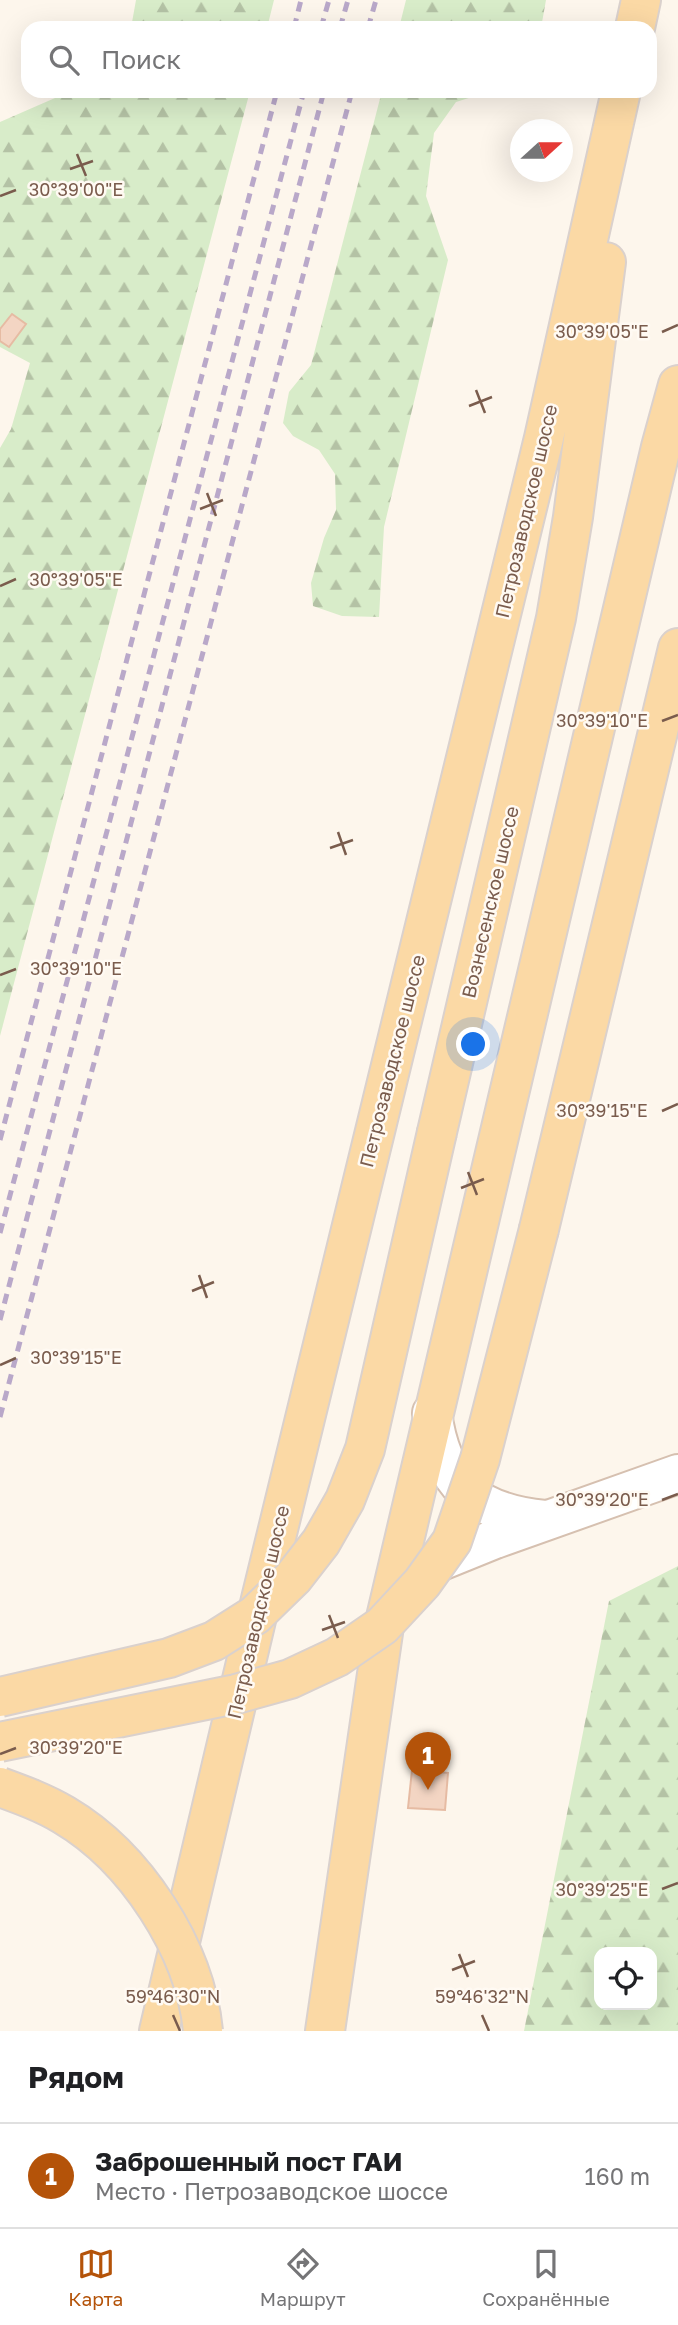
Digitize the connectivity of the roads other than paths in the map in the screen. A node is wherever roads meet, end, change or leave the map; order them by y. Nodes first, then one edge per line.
1 (619, 98) edge
2 (627, 98) edge
3 (678, 385) edge
4 (678, 648) edge
5 (432, 1413) junction
6 (678, 1474) edge
7 (547, 1521) junction
8 (393, 1581) junction
9 (0, 1697) edge
10 (0, 1742) edge
11 (0, 1787) edge
12 (159, 2031) edge
13 (203, 2031) edge
14 (325, 2031) edge

1 - 12 main road, Петрозаводское шоссе
2 - 9 main road, Вознесенское шоссе, bridge
3 - 5 main road
4 - 10 main road, bridge
5 - 7 street
5 - 8 main road
6 - 7 street
7 - 8 street
8 - 14 main road
11 - 13 main road, bridge

